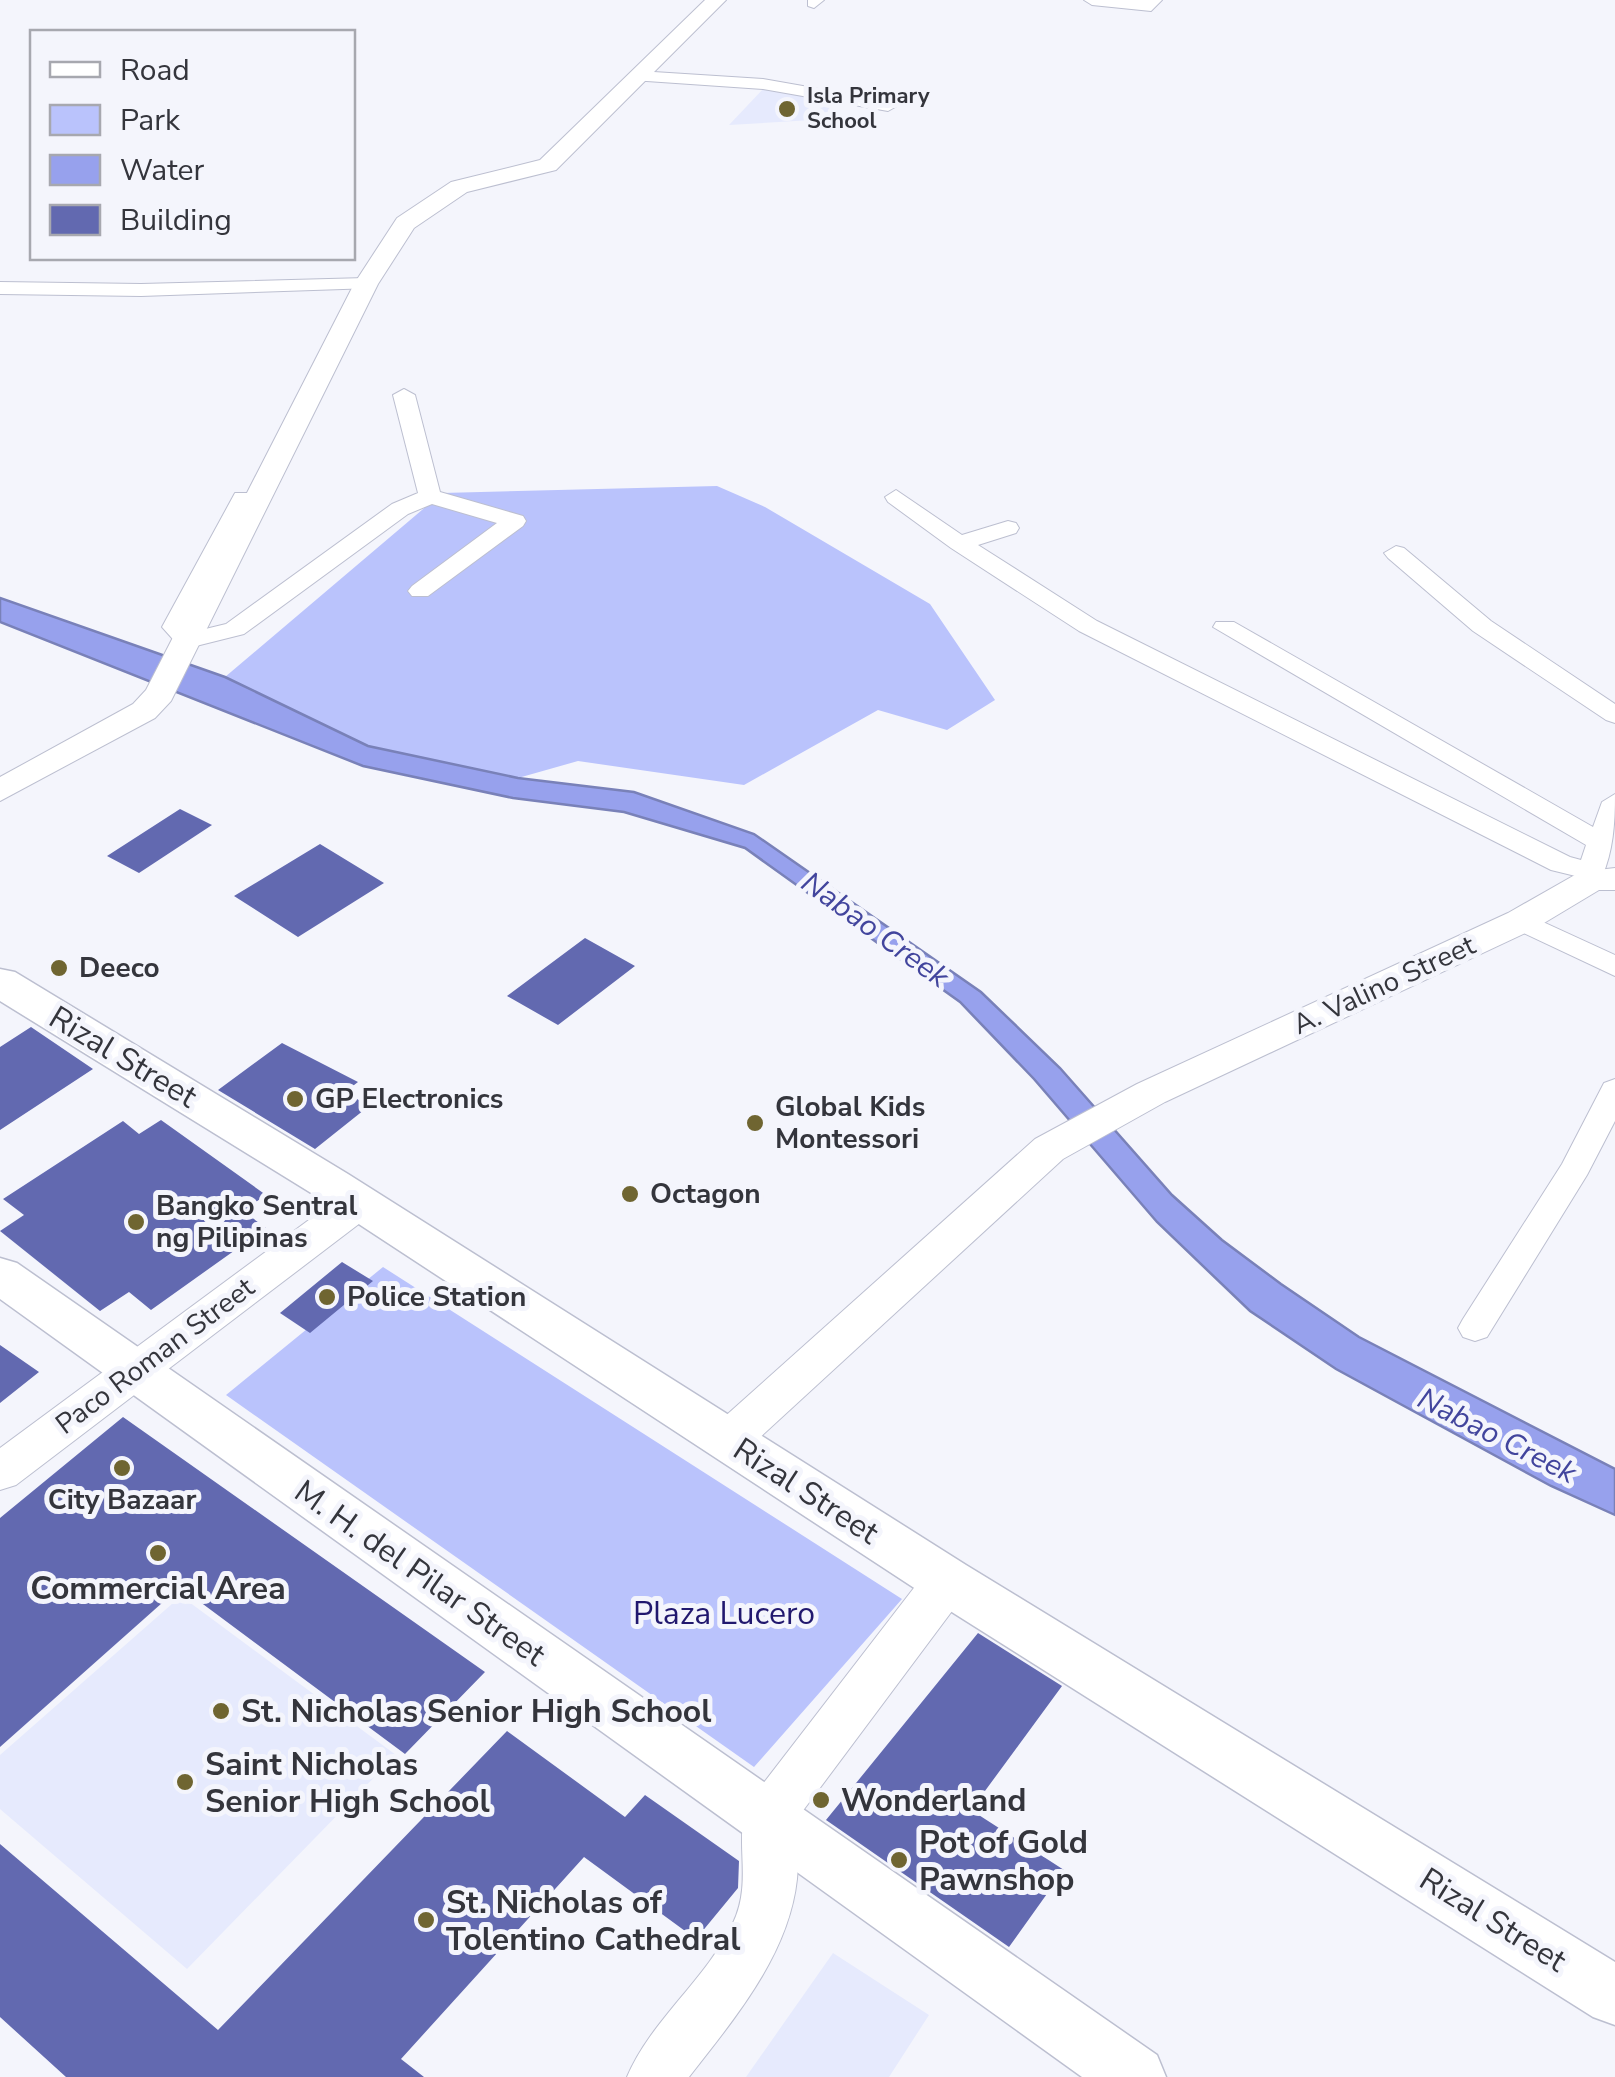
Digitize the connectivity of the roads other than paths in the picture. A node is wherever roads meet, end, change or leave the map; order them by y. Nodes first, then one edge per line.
1 (716, 0) edge
2 (1092, 0) edge
3 (1154, 0) edge
4 (638, 76) junction
5 (888, 106) dead end
6 (366, 284) junction
7 (0, 288) edge
8 (404, 395) dead end
9 (430, 496) junction
10 (896, 496) dead end
11 (242, 498) dead end
12 (1008, 528) dead end
13 (959, 543) junction
14 (1396, 552) dead end
15 (420, 591) dead end
16 (1225, 628) dead end
17 (184, 649) junction
18 (1615, 715) edge
19 (0, 791) edge
20 (1615, 802) edge
21 (1600, 842) junction
22 (1600, 876) edge
23 (1521, 921) junction
24 (1615, 967) edge
25 (0, 982) edge
26 (1615, 1090) edge
27 (358, 1204) junction
28 (0, 1275) edge
29 (1474, 1328) dead end
30 (135, 1372) junction
31 (728, 1440) junction
32 (0, 1472) edge
33 (947, 1581) junction
34 (767, 1818) junction
35 (1615, 1996) edge
36 (654, 2077) edge
37 (1135, 2077) edge

1 - 4 street
2 - 3 street
4 - 5 street
4 - 6 street
6 - 7 street
6 - 17 street
8 - 9 street
9 - 15 street
9 - 17 street
10 - 13 street
11 - 17 street
12 - 13 street
13 - 22 street
14 - 18 street
16 - 21 street
17 - 19 street
20 - 21 street
21 - 22 street
22 - 23 street, A. Valino Street
23 - 24 street
23 - 31 street, A. Valino Street
25 - 27 main road, Rizal Street
26 - 29 street
27 - 30 street, Paco Roman Street
27 - 31 main road, Rizal Street
28 - 30 main road, M. H. del Pilar Street
30 - 32 street, Paco Roman Street
30 - 34 main road, M. H. del Pilar Street
31 - 33 main road, Rizal Street
33 - 34 street
33 - 35 main road, Rizal Street
34 - 36 street
34 - 37 main road, M. H. del Pilar Street

